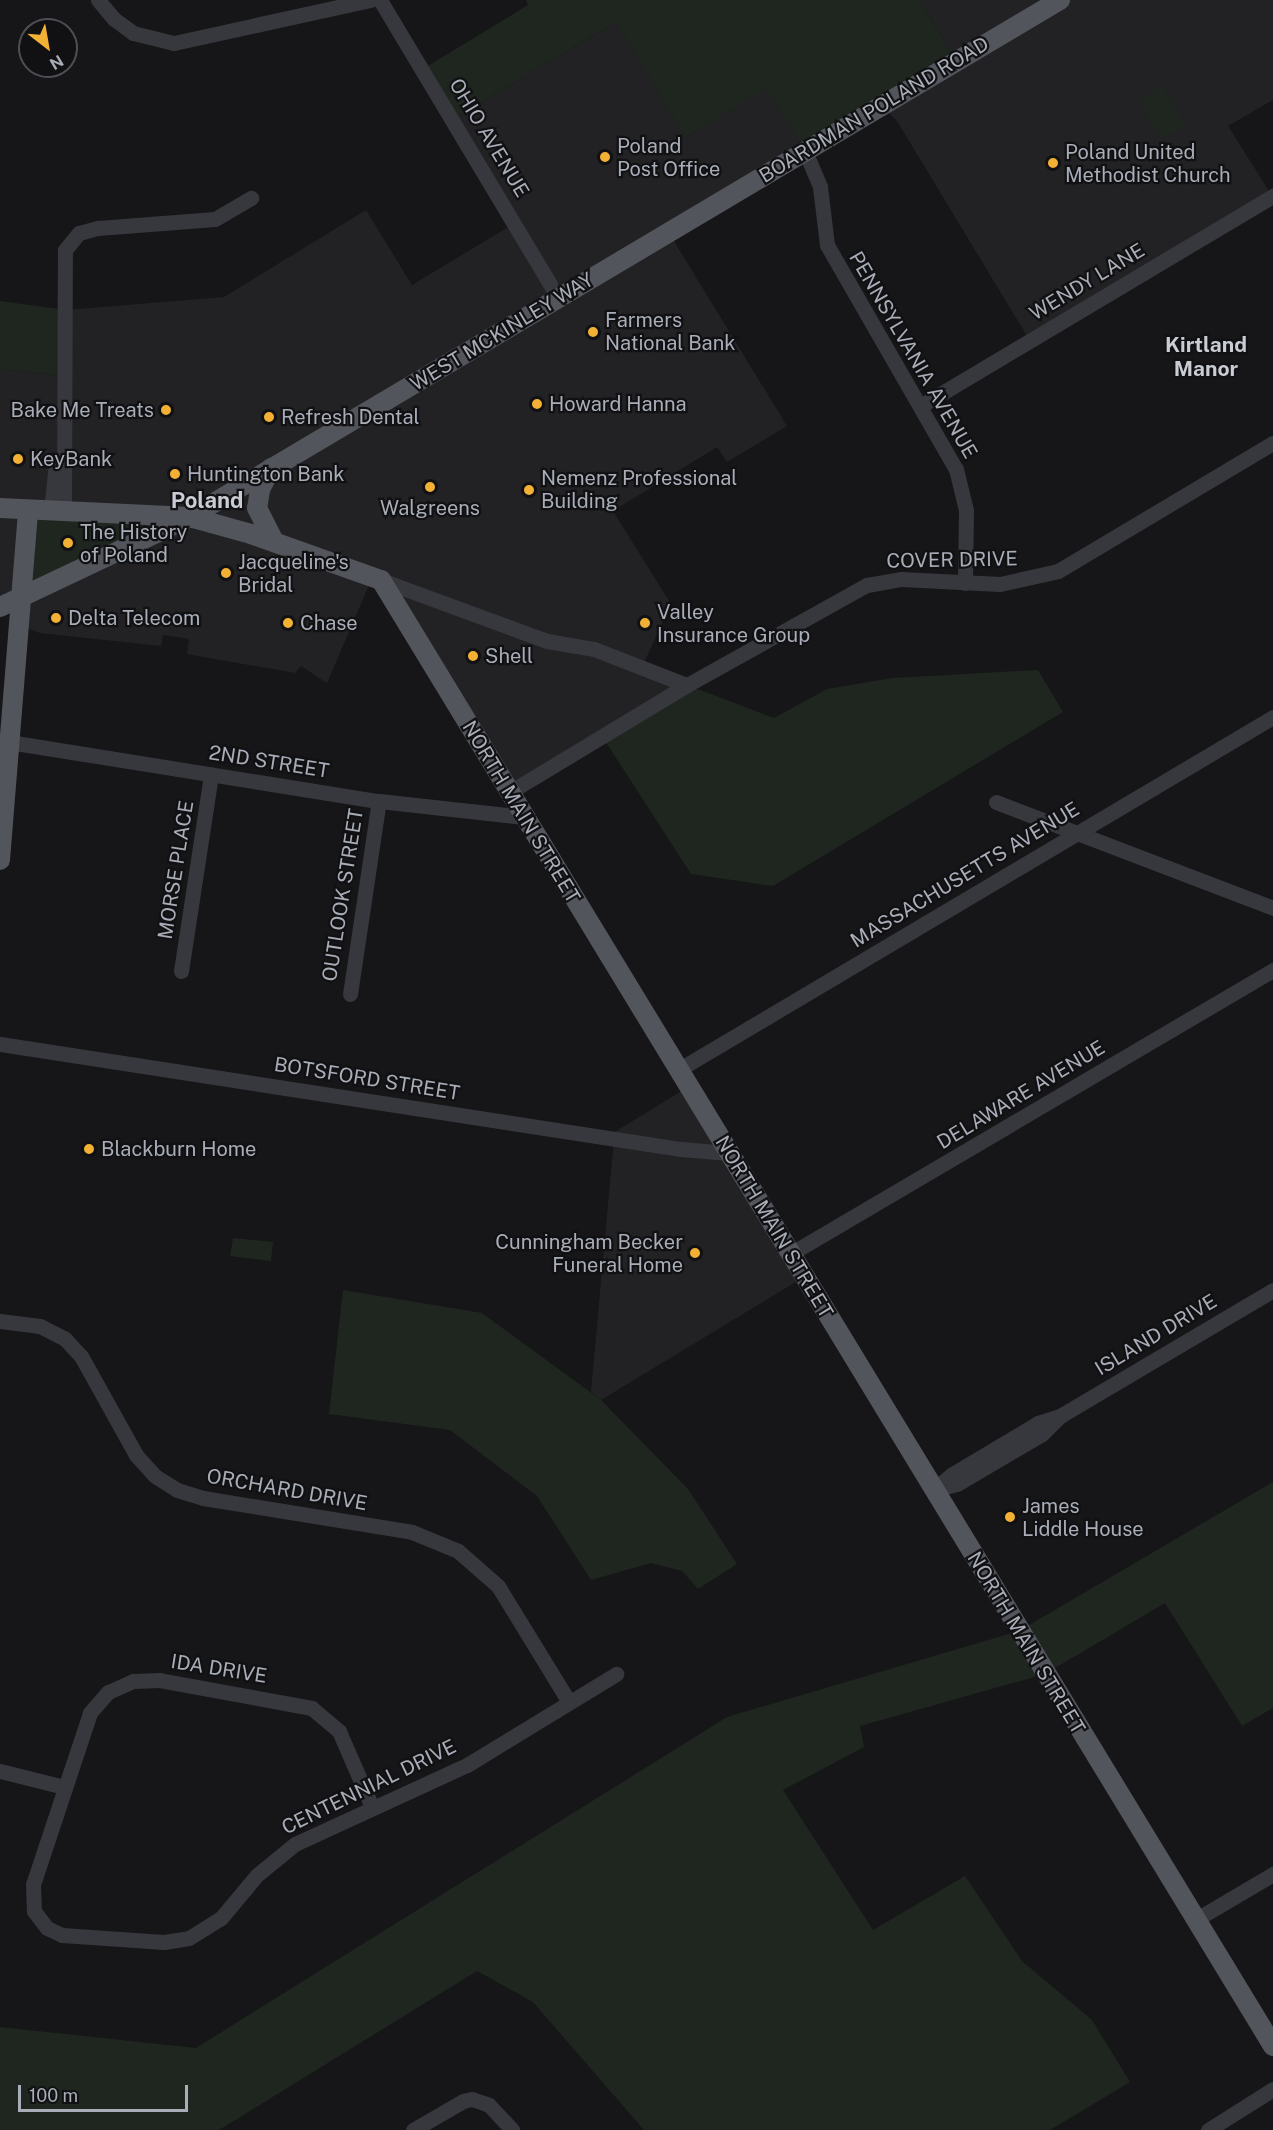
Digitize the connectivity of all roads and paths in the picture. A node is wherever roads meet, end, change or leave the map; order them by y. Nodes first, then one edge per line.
1 (98, 0) edge
2 (370, 0) edge
3 (380, 0) edge
4 (1052, 2) edge
5 (805, 151) junction
6 (1273, 196) edge
7 (251, 198) dead end
8 (689, 221) joint
9 (559, 299) junction
10 (922, 405) junction
11 (1273, 443) edge
12 (271, 468) junction
13 (0, 508) edge
14 (28, 510) junction
15 (58, 511) junction
16 (190, 517) junction
17 (274, 541) junction
18 (381, 579) junction
19 (965, 583) junction
20 (22, 597) junction
21 (0, 607) edge
22 (687, 685) junction
23 (1273, 717) edge
24 (9, 742) junction
25 (211, 774) junction
26 (508, 793) junction
27 (379, 801) junction
28 (996, 802) dead end
29 (523, 817) junction
30 (1076, 834) junction
31 (0, 860) edge
32 (1273, 908) edge
33 (1273, 970) edge
34 (181, 971) dead end
35 (350, 994) dead end
36 (0, 1044) edge
37 (678, 1070) junction
38 (728, 1153) junction
39 (790, 1254) junction
40 (1273, 1290) edge
41 (0, 1321) edge
42 (934, 1490) junction
43 (615, 1674) dead end
44 (569, 1702) junction
45 (0, 1772) edge
46 (64, 1787) junction
47 (372, 1807) junction
48 (1273, 1874) edge
49 (1195, 1920) junction
50 (1273, 2046) edge
51 (1273, 2090) edge
52 (413, 2130) edge
53 (512, 2130) edge
54 (1208, 2130) edge

1 - 2 street
3 - 9 street, OHIO AVENUE
4 - 5 main road, BOARDMAN POLAND ROAD
5 - 8 main road, BOARDMAN POLAND ROAD
5 - 10 street, PENNSYLVANIA AVENUE
6 - 10 street, WENDY LANE
7 - 15 street
8 - 9 main road, WEST MCKINLEY WAY
9 - 12 main road, WEST MCKINLEY WAY
10 - 19 street, PENNSYLVANIA AVENUE
11 - 19 street, COVER DRIVE
12 - 16 main road, WEST MCKINLEY WAY
12 - 17 main road
13 - 14 main road
14 - 15 main road
14 - 20 main road
15 - 16 main road
16 - 17 main road
16 - 20 main road, WEST MCKINLEY WAY
17 - 18 main road
18 - 22 street
18 - 26 main road, NORTH MAIN STREET
19 - 22 street, COVER DRIVE
20 - 21 main road, WEST MCKINLEY WAY
20 - 24 main road
22 - 26 street, COVER DRIVE
23 - 30 street, MASSACHUSETTS AVENUE
24 - 25 street, 2ND STREET
24 - 31 main road
25 - 27 street, 2ND STREET
25 - 34 street, MORSE PLACE
26 - 29 main road, NORTH MAIN STREET
27 - 29 street, 2ND STREET
27 - 35 street, OUTLOOK STREET
28 - 30 street
29 - 37 main road, NORTH MAIN STREET
30 - 32 street
30 - 37 street, MASSACHUSETTS AVENUE
33 - 39 street, DELAWARE AVENUE
36 - 38 street, BOTSFORD STREET
37 - 38 main road, NORTH MAIN STREET
38 - 39 main road, NORTH MAIN STREET
39 - 42 main road, NORTH MAIN STREET
40 - 42 street, ISLAND DRIVE
41 - 44 street, ORCHARD DRIVE
42 - 49 main road, NORTH MAIN STREET
43 - 44 street, CENTENNIAL DRIVE
44 - 47 street, CENTENNIAL DRIVE
45 - 46 street
46 - 47 street, IDA DRIVE
46 - 47 street, CENTENNIAL DRIVE
48 - 49 street
49 - 50 main road, NORTH MAIN STREET
51 - 54 street
52 - 53 street

